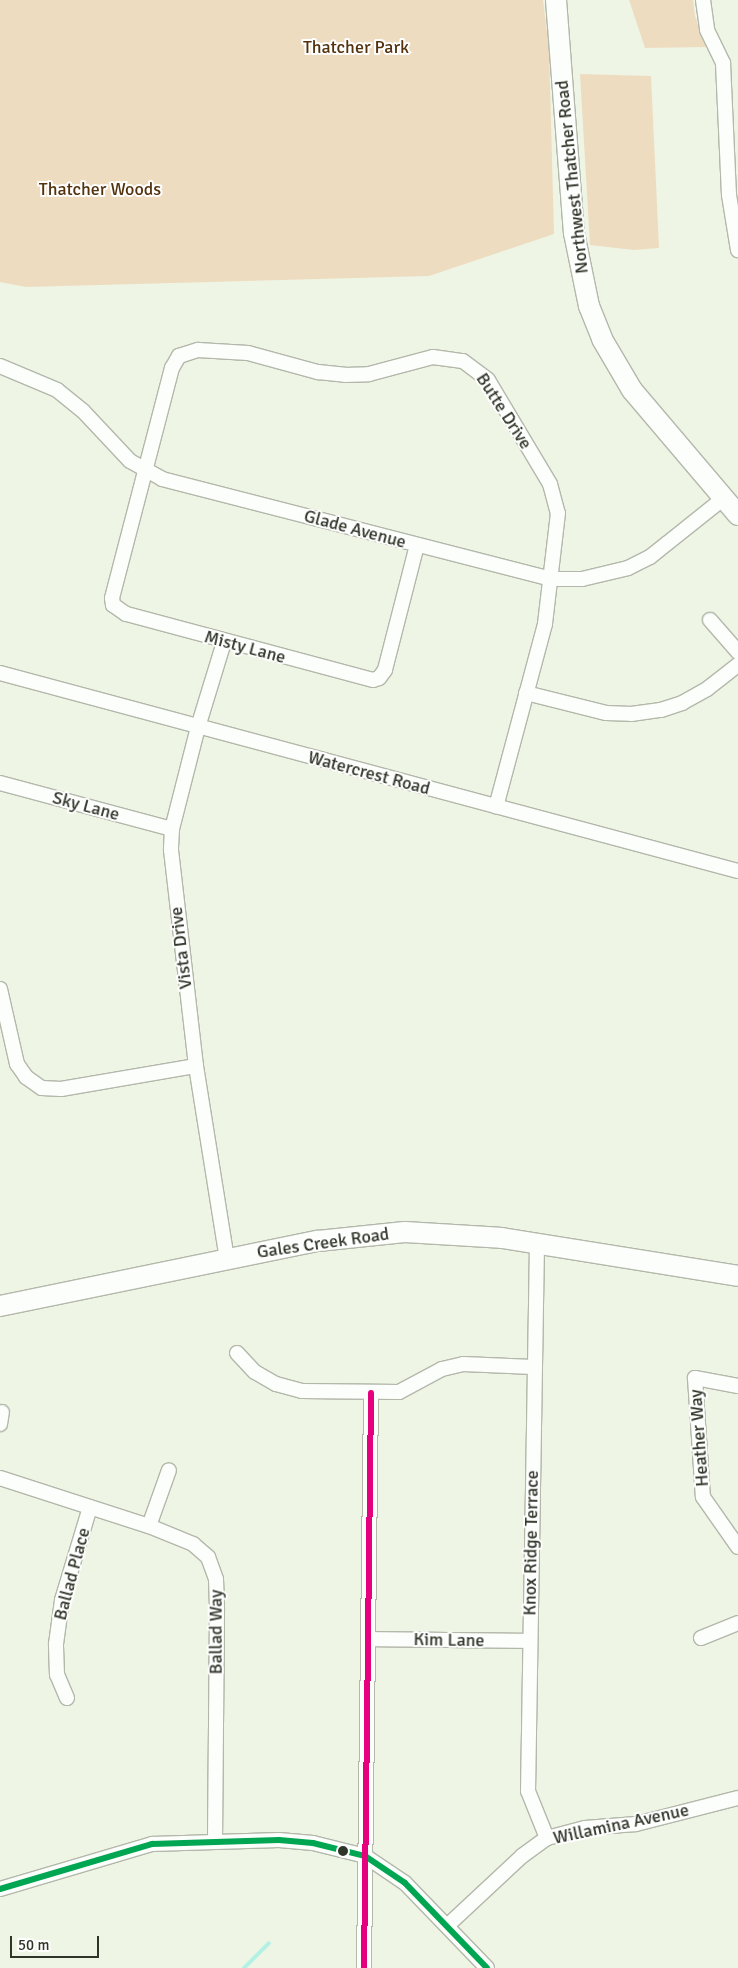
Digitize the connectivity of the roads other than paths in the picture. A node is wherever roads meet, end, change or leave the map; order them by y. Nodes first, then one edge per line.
1 (556, 0) edge
2 (703, 0) edge
3 (735, 215) edge
4 (738, 250) edge
5 (0, 366) edge
6 (145, 471) junction
7 (724, 498) junction
8 (738, 514) edge
9 (417, 545) junction
10 (551, 579) junction
11 (710, 620) dead end
12 (224, 642) junction
13 (738, 652) edge
14 (738, 665) edge
15 (0, 673) edge
16 (526, 693) junction
17 (198, 727) junction
18 (0, 783) edge
19 (496, 807) junction
20 (172, 829) junction
21 (738, 871) edge
22 (0, 989) edge
23 (196, 1066) junction
24 (537, 1244) junction
25 (227, 1259) junction
26 (738, 1276) edge
27 (0, 1306) edge
28 (237, 1353) dead end
29 (533, 1366) junction
30 (738, 1386) edge
31 (371, 1393) junction
32 (169, 1470) dead end
33 (0, 1478) edge
34 (90, 1507) junction
35 (149, 1526) junction
36 (738, 1547) edge
37 (738, 1623) edge
38 (701, 1638) dead end
39 (368, 1639) junction
40 (530, 1641) junction
41 (67, 1698) dead end
42 (738, 1798) edge
43 (547, 1838) junction
44 (215, 1842) junction
45 (365, 1856) junction
46 (0, 1889) edge
47 (447, 1926) junction
48 (364, 1968) edge
49 (488, 1968) edge

1 - 7 main road, Northwest Thatcher Road
2 - 3 street
3 - 4 street
5 - 6 street, Glade Avenue
6 - 9 street, Glade Avenue
6 - 10 street, Butte Drive
6 - 12 street, Misty Lane
7 - 8 main road, Northwest Thatcher Road
7 - 10 street, Glade Avenue
9 - 10 street, Glade Avenue
9 - 12 street, Misty Lane
10 - 16 street, Butte Drive
11 - 13 street
12 - 17 street, Vista Drive
14 - 16 street
15 - 17 street, Watercrest Road
16 - 19 street, Butte Drive
17 - 19 street, Watercrest Road
17 - 20 street, Vista Drive
18 - 20 street, Sky Lane
19 - 21 street, Watercrest Road
20 - 23 street, Vista Drive
22 - 23 street
23 - 25 street, Vista Drive
24 - 25 main road, Gales Creek Road
24 - 26 main road, Gales Creek Road
24 - 29 street, Knox Ridge Terrace
25 - 27 main road, Gales Creek Road
28 - 31 street
29 - 31 street
29 - 40 street, Knox Ridge Terrace
30 - 36 street, Heather Way
31 - 39 street
32 - 35 street
33 - 34 street, Ballad Way
34 - 35 street, Ballad Way
34 - 41 street, Ballad Place
35 - 44 street, Ballad Way
37 - 38 street
39 - 40 street, Kim Lane
39 - 45 street
40 - 43 street, Knox Ridge Terrace
42 - 43 street, Willamina Avenue
43 - 47 street, Willamina Avenue
44 - 45 street
44 - 46 street
45 - 47 street
45 - 48 street
47 - 49 street

